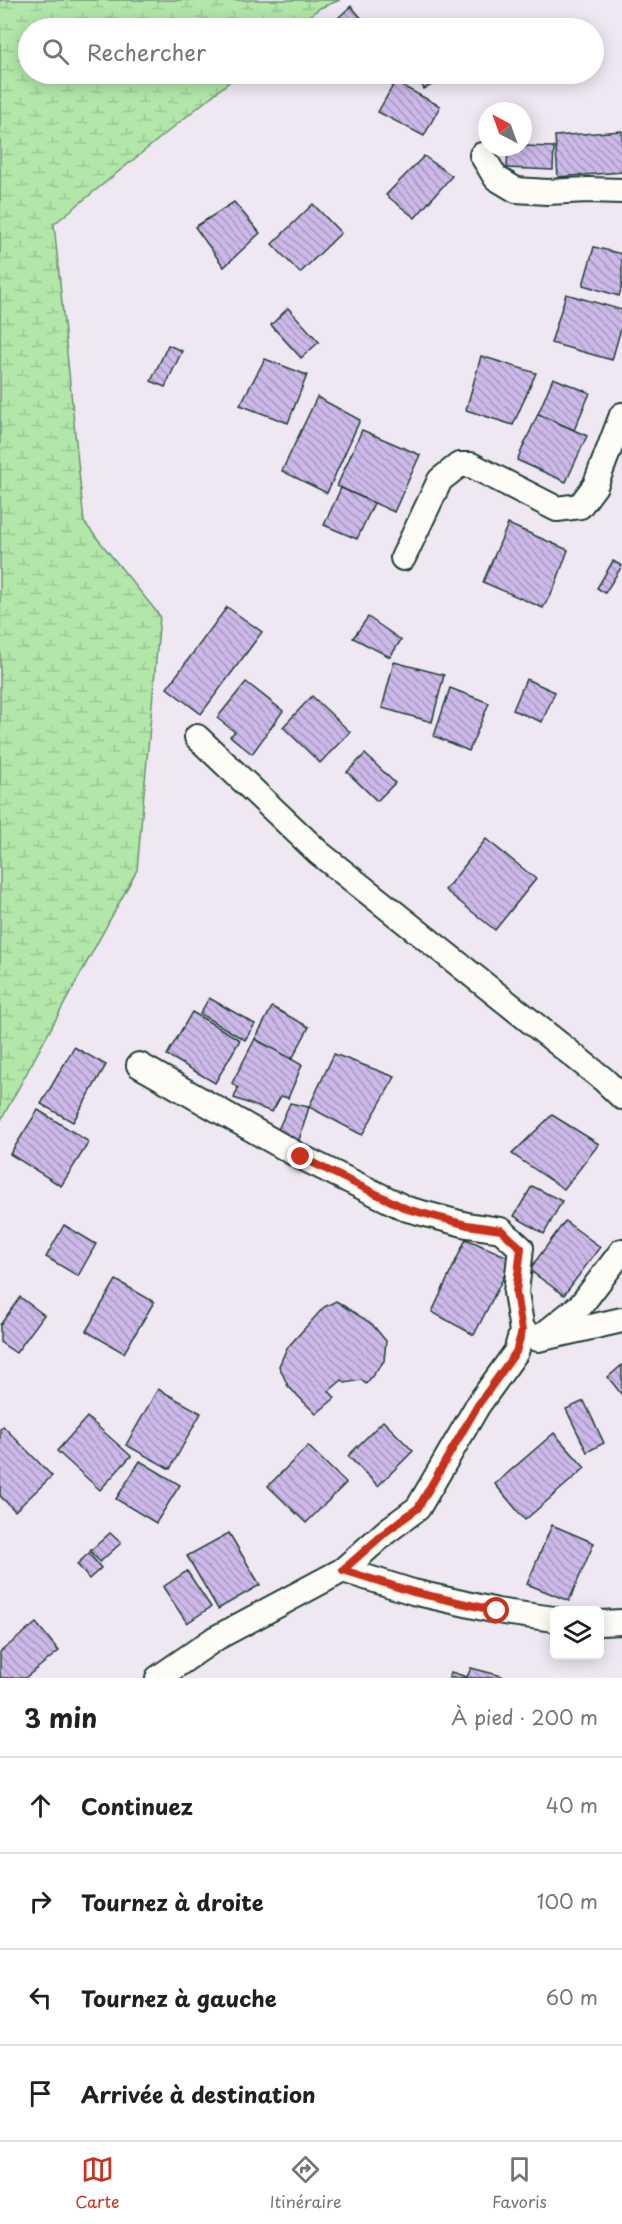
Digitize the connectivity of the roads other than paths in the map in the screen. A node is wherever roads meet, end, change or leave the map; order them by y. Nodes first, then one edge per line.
1 (483, 156) edge
2 (622, 191) edge
3 (622, 415) edge
4 (402, 558) dead end
5 (197, 737) dead end
6 (140, 1065) dead end
7 (622, 1097) edge
8 (622, 1251) edge
9 (622, 1320) edge
10 (530, 1335) junction
11 (343, 1570) junction
12 (550, 1618) edge
13 (622, 1622) edge
14 (604, 1623) edge
15 (158, 1678) edge

1 - 2 street
3 - 4 street
5 - 7 street
6 - 10 street
8 - 10 street
9 - 10 street
10 - 11 street
11 - 12 street
11 - 15 street
13 - 14 street

